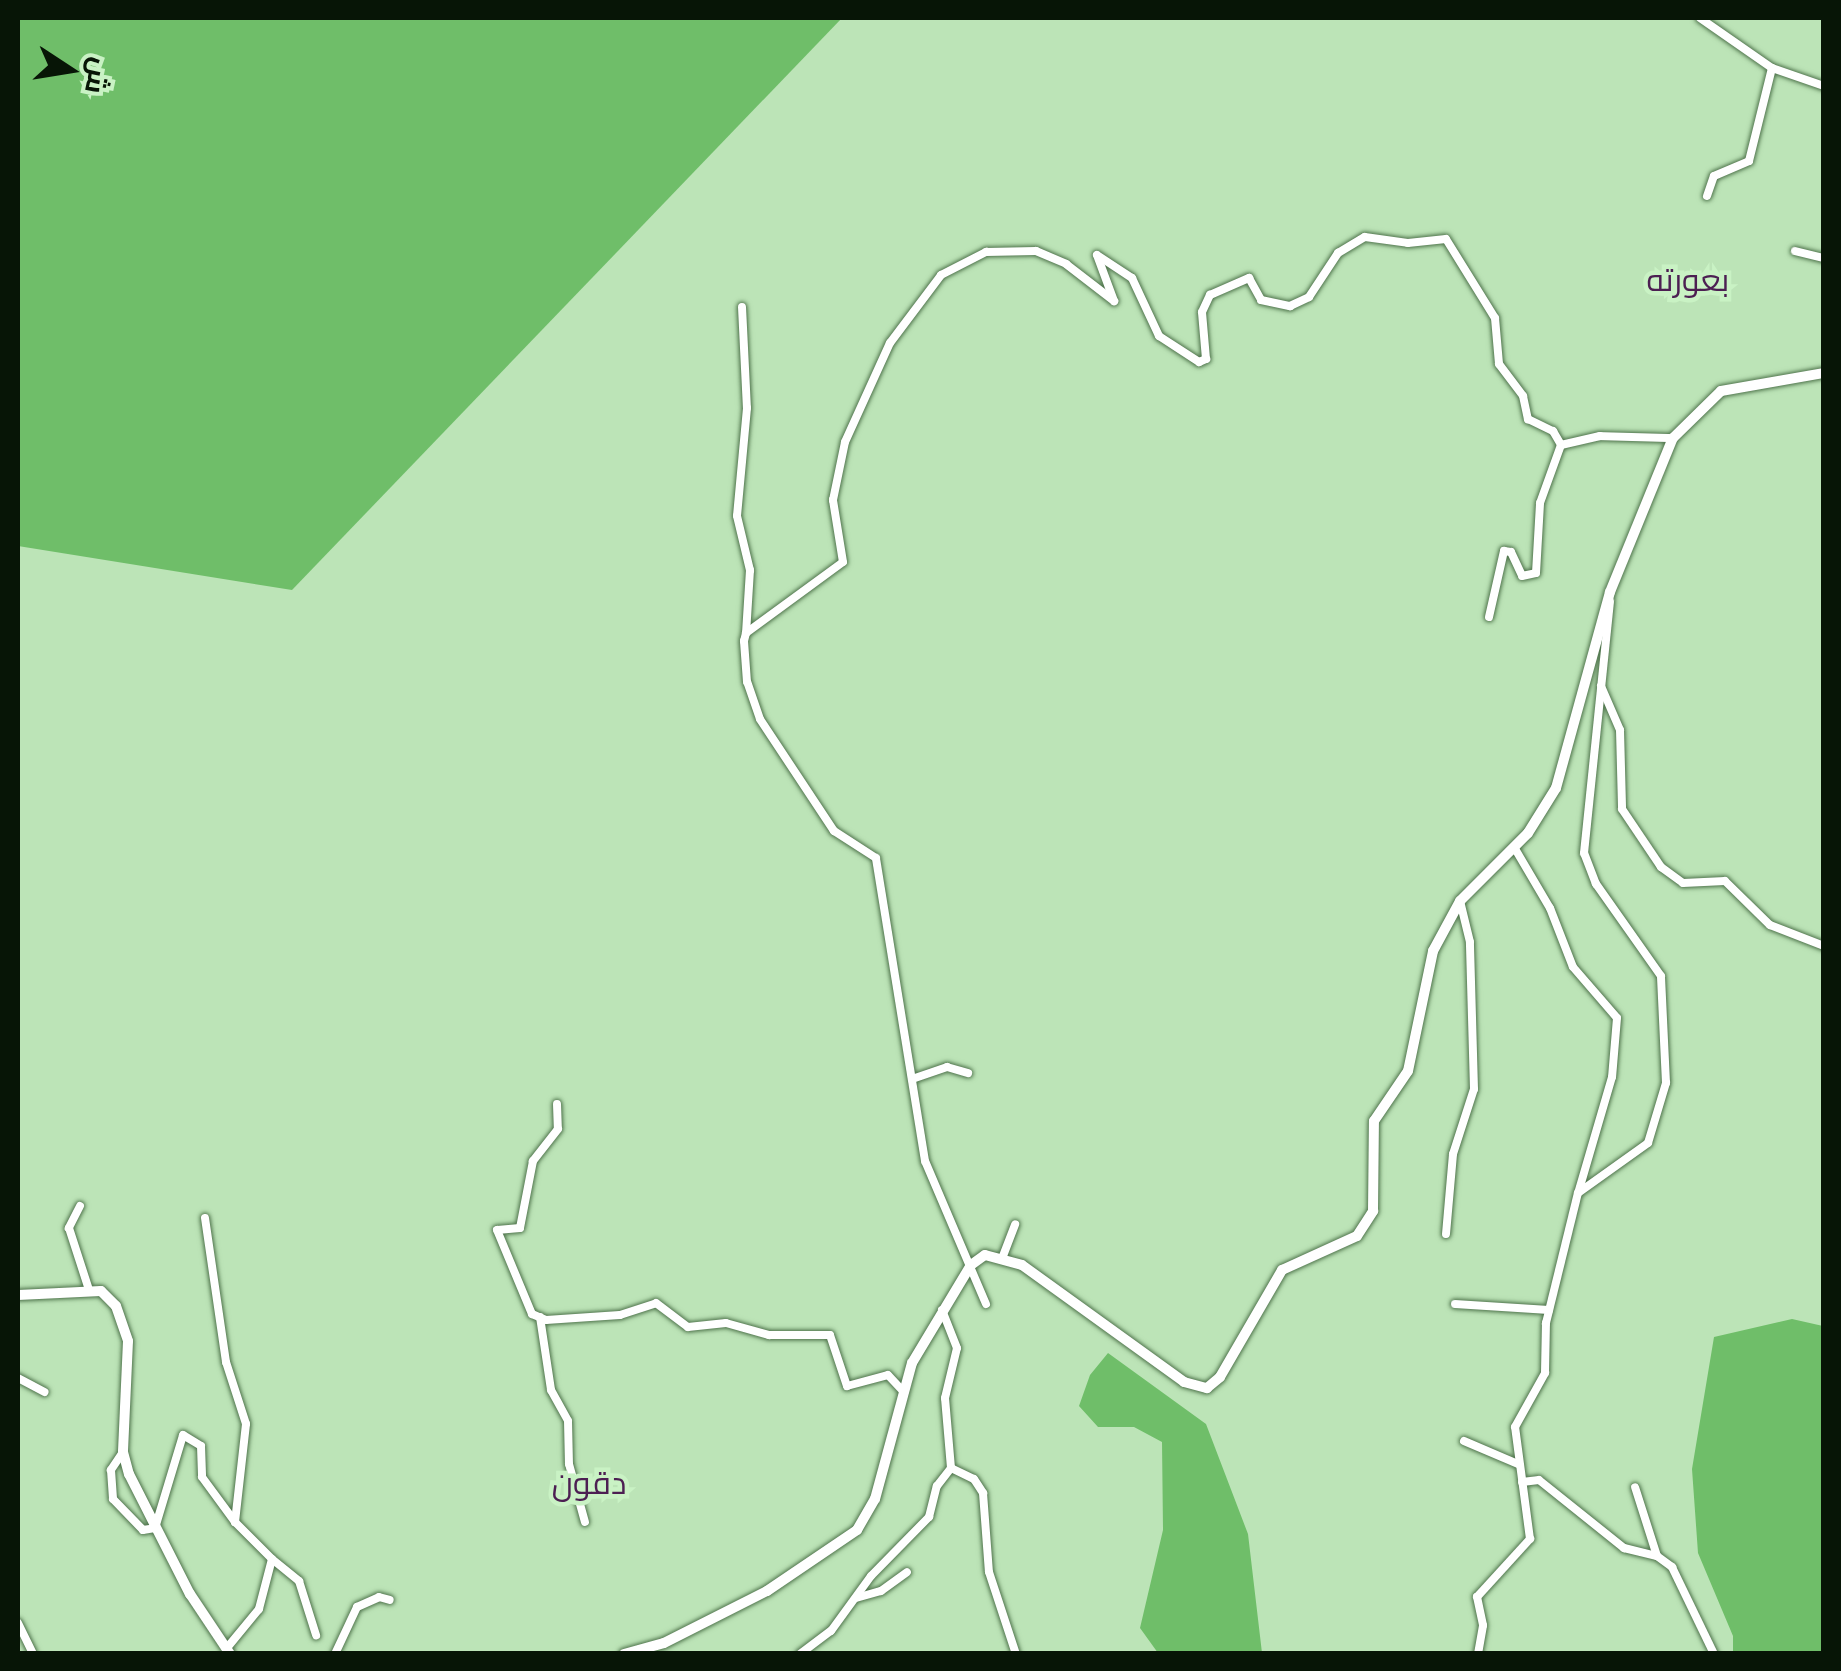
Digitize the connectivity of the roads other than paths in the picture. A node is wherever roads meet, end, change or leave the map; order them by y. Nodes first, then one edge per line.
1 (1700, 18) edge
2 (1772, 68) junction
3 (1824, 86) edge
4 (1707, 196) dead end
5 (1795, 251) dead end
6 (1824, 258) edge
7 (742, 308) dead end
8 (1824, 373) edge
9 (1673, 438) junction
10 (1561, 445) junction
11 (1610, 592) junction
12 (1489, 617) dead end
13 (746, 634) junction
14 (1601, 686) junction
15 (1514, 847) junction
16 (1460, 901) junction
17 (1824, 946) edge
18 (968, 1073) dead end
19 (915, 1078) junction
20 (558, 1104) dead end
21 (1578, 1193) junction
22 (80, 1206) dead end
23 (205, 1218) dead end
24 (1014, 1224) dead end
25 (1446, 1234) dead end
26 (1004, 1256) junction
27 (971, 1266) junction
28 (89, 1290) junction
29 (19, 1296) edge
30 (986, 1304) dead end
31 (1456, 1304) dead end
32 (942, 1310) junction
33 (1549, 1310) junction
34 (540, 1317) junction
35 (18, 1378) edge
36 (902, 1390) junction
37 (44, 1392) dead end
38 (1464, 1442) dead end
39 (123, 1452) junction
40 (1518, 1464) junction
41 (950, 1468) junction
42 (1522, 1482) junction
43 (1635, 1487) dead end
44 (235, 1522) junction
45 (585, 1522) dead end
46 (155, 1528) junction
47 (1657, 1556) junction
48 (272, 1559) junction
49 (907, 1572) dead end
50 (856, 1598) junction
51 (390, 1600) dead end
52 (18, 1623) edge
53 (316, 1635) dead end
54 (228, 1651) edge
55 (33, 1654) edge
56 (335, 1654) edge
57 (624, 1654) edge
58 (800, 1654) edge
59 (1016, 1654) edge
60 (1478, 1654) edge
61 (1714, 1654) edge

1 - 2 street
2 - 3 street
2 - 4 street
5 - 6 street
7 - 13 street
8 - 9 main road
9 - 10 street
9 - 11 main road
10 - 12 street
10 - 13 street
11 - 14 street
11 - 15 main road
13 - 19 street
14 - 17 street
14 - 21 street
15 - 16 main road
15 - 21 street
16 - 25 street
16 - 26 main road
18 - 19 street
19 - 27 street
20 - 34 street
21 - 33 street
22 - 28 street
23 - 44 street
24 - 26 street
26 - 27 main road
27 - 30 street
27 - 32 main road
28 - 29 main road
28 - 39 main road
31 - 33 street
32 - 36 main road
32 - 41 street
33 - 40 street
34 - 36 street
34 - 45 street
35 - 37 street
36 - 57 main road
38 - 40 street
39 - 46 main road
39 - 46 street
40 - 42 street
41 - 50 street
41 - 59 street
42 - 47 street
42 - 60 street
43 - 47 street
44 - 46 street
44 - 48 street
46 - 54 main road
47 - 61 street
48 - 53 street
48 - 54 street
49 - 50 street
50 - 58 street
51 - 56 street
52 - 55 street

